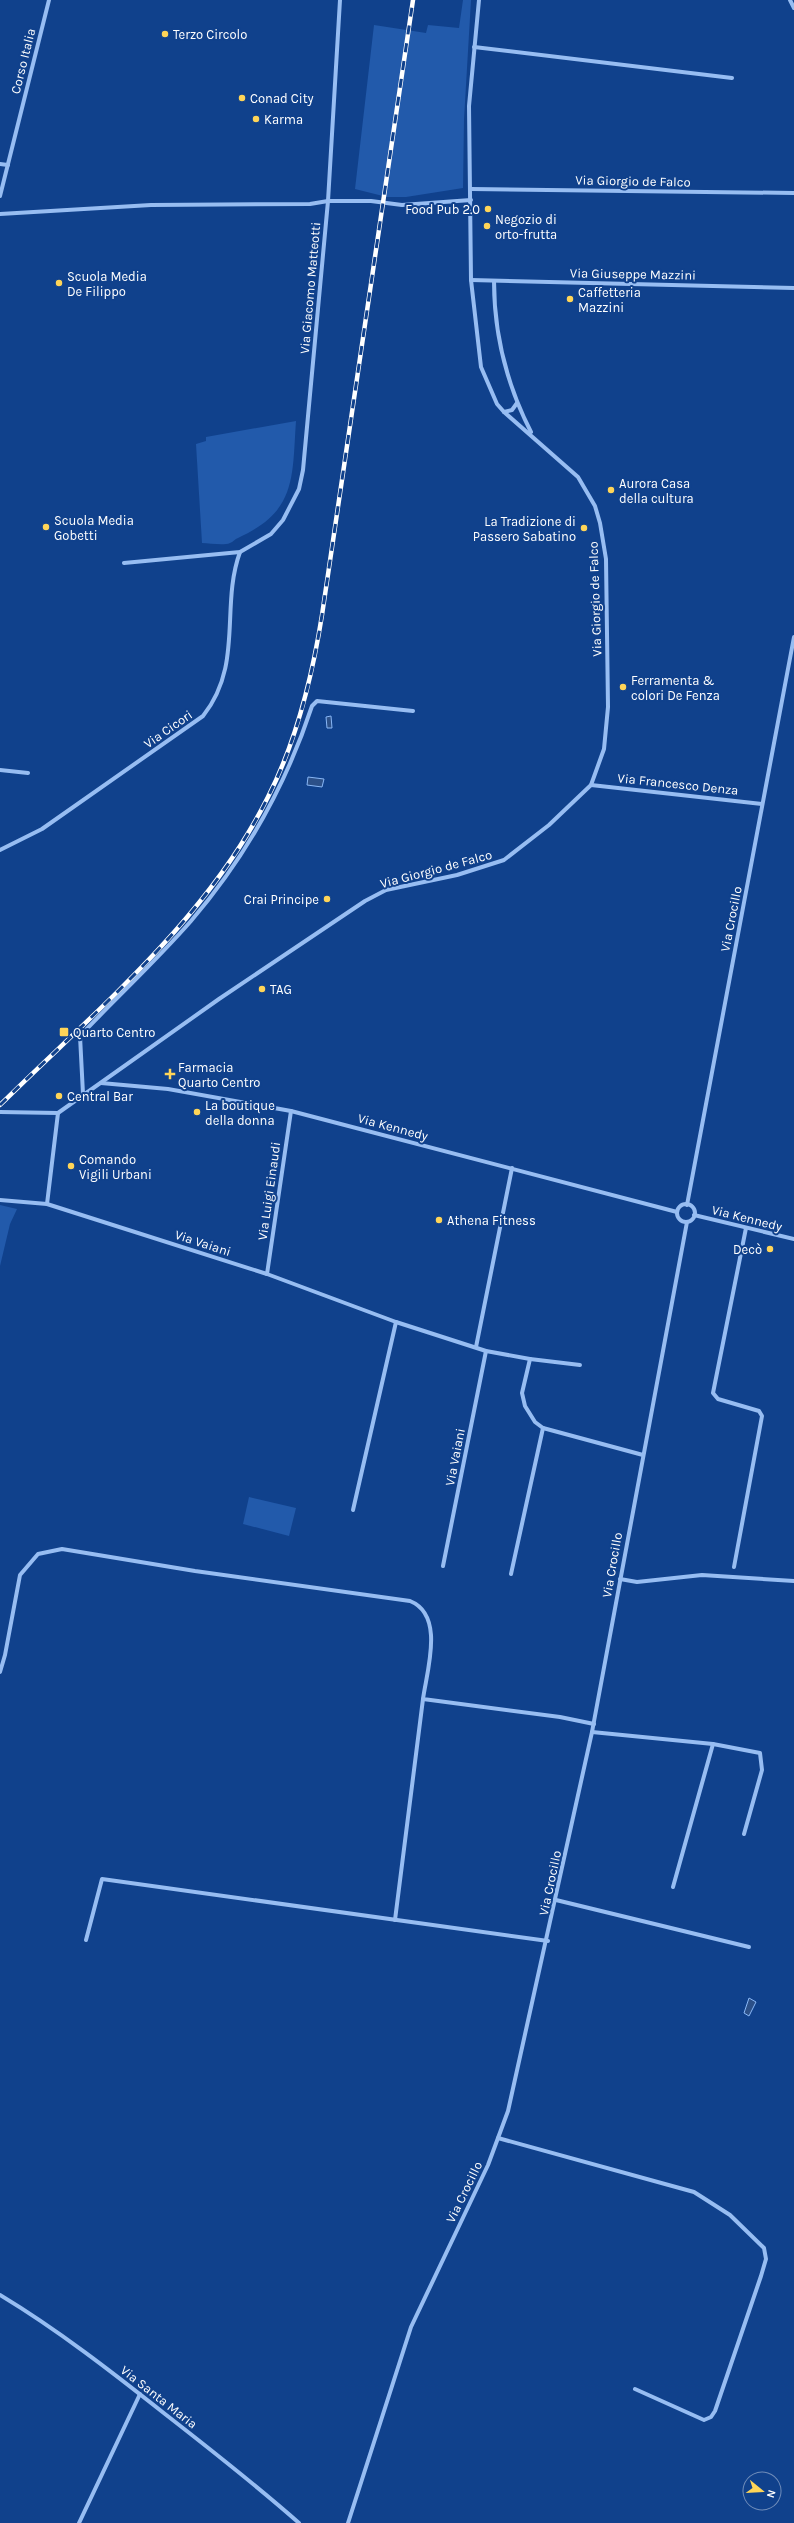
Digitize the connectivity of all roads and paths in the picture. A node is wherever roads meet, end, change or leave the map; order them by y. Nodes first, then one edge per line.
1 (49, 0) edge
2 (340, 0) edge
3 (479, 0) edge
4 (790, 0) edge
5 (794, 8) edge
6 (474, 46) junction
7 (732, 78) dead end
8 (0, 164) edge
9 (8, 165) junction
10 (2, 181) edge
11 (471, 189) junction
12 (794, 193) edge
13 (0, 196) edge
14 (470, 200) junction
15 (328, 201) junction
16 (0, 214) edge
17 (471, 280) junction
18 (494, 281) junction
19 (794, 288) edge
20 (517, 403) junction
21 (504, 412) junction
22 (532, 434) junction
23 (240, 552) junction
24 (124, 562) dead end
25 (794, 637) edge
26 (412, 711) dead end
27 (0, 770) edge
28 (28, 773) dead end
29 (591, 785) junction
30 (762, 804) junction
31 (0, 850) edge
32 (100, 1083) junction
33 (83, 1094) junction
34 (291, 1111) junction
35 (0, 1112) edge
36 (58, 1113) junction
37 (512, 1168) junction
38 (0, 1200) edge
39 (47, 1204) junction
40 (687, 1205) junction
41 (677, 1212) junction
42 (694, 1215) junction
43 (687, 1222) junction
44 (746, 1228) junction
45 (794, 1239) edge
46 (267, 1274) junction
47 (396, 1322) junction
48 (476, 1347) junction
49 (486, 1351) junction
50 (530, 1359) junction
51 (580, 1366) dead end
52 (543, 1428) junction
53 (643, 1455) junction
54 (353, 1510) dead end
55 (443, 1566) dead end
56 (734, 1567) dead end
57 (511, 1574) dead end
58 (620, 1579) junction
59 (794, 1581) edge
60 (0, 1672) edge
61 (423, 1699) junction
62 (594, 1724) junction
63 (592, 1732) junction
64 (713, 1744) junction
65 (744, 1834) dead end
66 (673, 1887) dead end
67 (556, 1900) junction
68 (395, 1920) junction
69 (86, 1940) dead end
70 (548, 1941) junction
71 (749, 1947) dead end
72 (498, 2138) junction
73 (0, 2295) edge
74 (635, 2389) dead end
75 (140, 2394) junction
76 (79, 2523) edge
77 (299, 2523) edge
78 (348, 2523) edge

1 - 9 street, Corso Italia
2 - 15 street, Via Giacomo Matteotti
3 - 6 street, Via Giorgio de Falco
4 - 5 street
6 - 7 street
6 - 11 street, Via Giorgio de Falco
8 - 9 street
9 - 10 street, Corso Italia
10 - 13 street, Corso Italia
11 - 12 street, Via Giorgio de Falco
11 - 14 street, Via Giorgio de Falco
14 - 15 street
14 - 17 street, Via Giorgio de Falco
15 - 16 street
15 - 23 street, Via Giacomo Matteotti
17 - 18 street, Via Giuseppe Mazzini
17 - 21 street, Via Giorgio de Falco
18 - 19 street, Via Giuseppe Mazzini
18 - 20 street, Via Giorgio de Falco
20 - 21 street
20 - 22 street, Via Giorgio de Falco
21 - 22 street, Via Giorgio de Falco
22 - 29 street, Via Giorgio de Falco
23 - 24 street
23 - 31 street, Via Cicori
25 - 30 street, Via Crocillo
26 - 33 street
27 - 28 street
29 - 30 street, Via Francesco Denza
29 - 32 street, Via Giorgio de Falco
30 - 40 street, Via Crocillo
32 - 33 street, Via Giorgio de Falco
32 - 34 street, Via Kennedy
33 - 36 street, Via Giorgio de Falco
34 - 37 street, Via Kennedy
34 - 46 street, Via Luigi Einaudi
35 - 36 street
36 - 39 street
37 - 41 street, Via Kennedy
37 - 48 street
38 - 39 street, Via Vaiani
39 - 46 street, Via Vaiani
40 - 41 street
40 - 42 street
41 - 43 street
42 - 43 street
42 - 44 street, Via Kennedy
43 - 53 street, Via Crocillo
44 - 45 street, Via Kennedy
44 - 56 street
46 - 47 street, Via Vaiani
47 - 48 street, Via Vaiani
47 - 54 street
48 - 49 street, Via Vaiani
49 - 50 street, Via Vaiani
49 - 55 street, Via Vaiani
50 - 51 street, Via Vaiani
50 - 52 street
52 - 53 street
52 - 57 street
53 - 58 street, Via Crocillo
58 - 59 street
58 - 62 street, Via Crocillo
60 - 61 street
61 - 62 street
61 - 68 street
62 - 63 street, Via Crocillo
63 - 64 street
63 - 67 street, Via Crocillo
64 - 65 street
64 - 66 street
67 - 70 street, Via Crocillo
67 - 71 street
68 - 69 street
68 - 70 street
70 - 72 street, Via Crocillo
72 - 74 street
72 - 78 street, Via Crocillo
73 - 75 street, Via Santa Maria
75 - 76 street
75 - 77 street, Via Santa Maria

